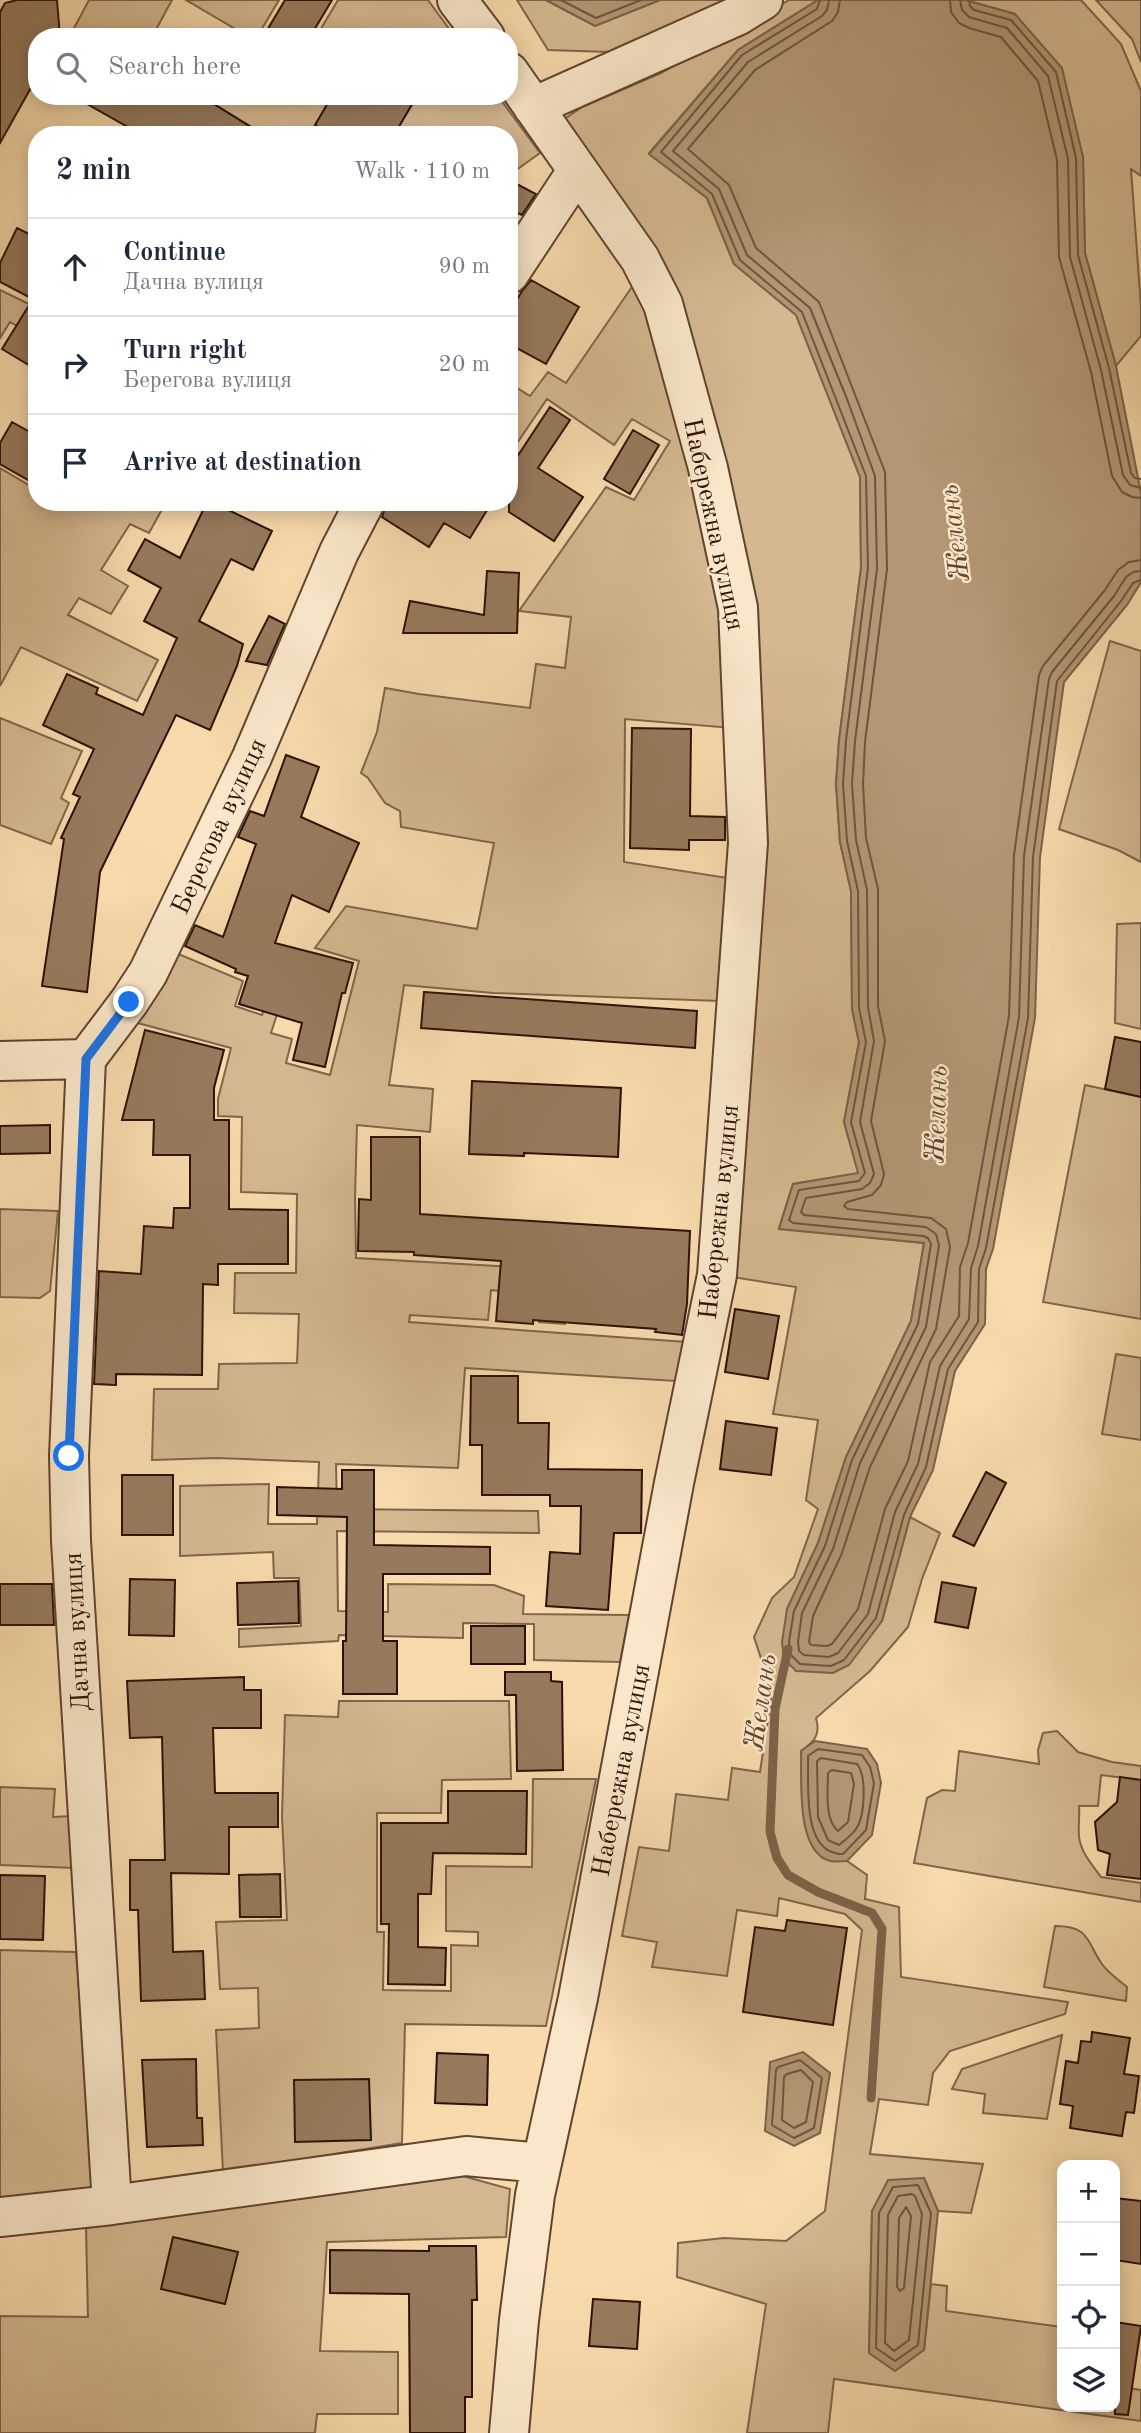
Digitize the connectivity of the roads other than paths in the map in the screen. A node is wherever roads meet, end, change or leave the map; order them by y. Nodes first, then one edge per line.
1 (457, 0) edge
2 (763, 0) edge
3 (478, 28) edge
4 (518, 85) edge
5 (533, 107) junction
6 (577, 171) junction
7 (518, 260) edge
8 (360, 511) edge
9 (86, 1059) junction
10 (0, 1061) edge
11 (542, 2163) junction
12 (112, 2205) junction
13 (0, 2217) edge
14 (509, 2433) edge

1 - 3 street
2 - 5 street
4 - 5 street, Набережна вулиця
5 - 6 street, Набережна вулиця
6 - 7 street
6 - 11 street, Набережна вулиця
8 - 9 street, Берегова вулиця
9 - 10 street
9 - 12 street, Дачна вулиця
11 - 12 street
11 - 14 street, Набережна вулиця
12 - 13 street

